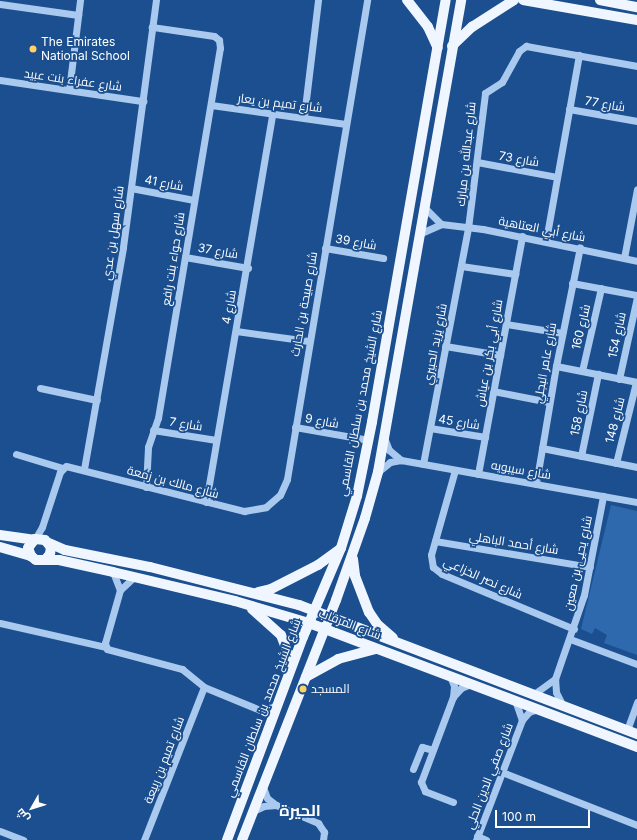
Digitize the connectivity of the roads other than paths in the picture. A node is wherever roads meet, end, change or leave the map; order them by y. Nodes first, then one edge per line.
1 (80, 0) edge
2 (156, 0) edge
3 (318, 0) edge
4 (366, 0) edge
5 (407, 0) edge
6 (446, 0) edge
7 (461, 0) edge
8 (514, 0) edge
9 (523, 0) edge
10 (600, 0) edge
11 (0, 4) edge
12 (637, 7) edge
13 (78, 15) junction
14 (637, 20) edge
15 (152, 27) junction
16 (452, 46) junction
17 (438, 48) junction
18 (579, 55) junction
19 (637, 66) edge
20 (0, 80) edge
21 (69, 90) junction
22 (143, 101) junction
23 (211, 105) junction
24 (569, 109) junction
25 (272, 115) junction
26 (304, 116) junction
27 (637, 121) edge
28 (346, 124) junction
29 (478, 162) junction
30 (557, 177) junction
31 (131, 188) junction
32 (637, 189) edge
33 (194, 200) junction
34 (424, 207) junction
35 (634, 221) edge
36 (441, 224) junction
37 (468, 228) junction
38 (419, 234) junction
39 (522, 236) junction
40 (546, 240) junction
41 (580, 247) junction
42 (325, 248) junction
43 (185, 257) junction
44 (383, 258) dead end
45 (624, 258) junction
46 (637, 261) edge
47 (461, 266) junction
48 (248, 268) junction
49 (515, 274) junction
50 (572, 283) junction
51 (601, 288) junction
52 (637, 296) edge
53 (506, 324) junction
54 (236, 331) junction
55 (562, 333) junction
56 (308, 341) junction
57 (445, 346) junction
58 (500, 355) junction
59 (556, 366) junction
60 (582, 371) junction
61 (598, 374) junction
62 (619, 379) junction
63 (636, 382) edge
64 (40, 388) dead end
65 (494, 391) junction
66 (97, 400) junction
67 (549, 402) junction
68 (295, 427) junction
69 (430, 428) junction
70 (153, 430) junction
71 (485, 437) junction
72 (216, 440) junction
73 (369, 440) junction
74 (385, 440) junction
75 (542, 448) junction
76 (16, 454) dead end
77 (581, 456) junction
78 (401, 460) junction
79 (616, 463) junction
80 (423, 464) junction
81 (637, 467) edge
82 (62, 468) junction
83 (84, 469) junction
84 (455, 470) junction
85 (378, 472) junction
86 (478, 474) junction
87 (536, 484) junction
88 (146, 487) junction
89 (603, 496) junction
90 (206, 502) junction
91 (637, 502) edge
92 (49, 507) junction
93 (258, 510) joint
94 (0, 535) edge
95 (34, 540) junction
96 (435, 541) junction
97 (48, 542) junction
98 (0, 547) edge
99 (341, 548) junction
100 (31, 556) junction
101 (352, 556) junction
102 (45, 560) junction
103 (590, 567) junction
104 (113, 572) junction
105 (134, 577) junction
106 (120, 590) junction
107 (256, 592) junction
108 (246, 604) junction
109 (314, 611) junction
110 (330, 617) junction
111 (0, 623) edge
112 (309, 623) junction
113 (574, 628) junction
114 (325, 629) junction
115 (570, 639) junction
116 (401, 644) junction
117 (106, 647) junction
118 (379, 649) junction
119 (637, 664) edge
120 (290, 673) junction
121 (450, 676) junction
122 (306, 677) junction
123 (555, 679) junction
124 (471, 684) junction
125 (204, 687) junction
126 (534, 694) junction
127 (453, 697) junction
128 (515, 700) junction
129 (637, 702) edge
130 (562, 704) junction
131 (277, 706) junction
132 (538, 709) junction
133 (260, 710) junction
134 (522, 720) junction
135 (270, 724) junction
136 (627, 730) junction
137 (637, 734) edge
138 (637, 747) edge
139 (433, 750) junction
140 (413, 768) dead end
141 (502, 772) junction
142 (263, 787) junction
143 (453, 802) dead end
144 (276, 805) junction
145 (253, 811) junction
146 (637, 825) edge
147 (0, 831) edge
148 (477, 838) edge
149 (23, 840) edge
150 (144, 840) edge
151 (227, 840) edge
152 (242, 840) edge
153 (323, 840) edge
154 (486, 840) edge

1 - 13 street
2 - 15 street, شارع سهل بن عدي
3 - 26 street
4 - 28 street, شارع صبيحة بن الحارث
5 - 17 main road
6 - 17 main road, شارع الشيخ محمد بن سلطان القاسمي
7 - 16 main road
8 - 16 main road
9 - 14 main road
10 - 12 main road
11 - 13 street
13 - 21 street
15 - 22 street, شارع سهل بن عدي
15 - 23 street, شارع حواء بنت رافع
16 - 34 main road
17 - 73 main road, شارع الشيخ محمد بن سلطان القاسمي
18 - 19 street, شارع عبدالله بن مبارك
18 - 24 street
18 - 29 street, شارع عبدالله بن مبارك
20 - 21 street, شارع عفراء بنت عبيد
21 - 22 street, شارع عفراء بنت عبيد
22 - 31 street, شارع سهل بن عدي
23 - 25 street, شارع تميم بن يعار
23 - 33 street, شارع حواء بنت رافع
24 - 27 street, شارع 77
24 - 30 street
25 - 26 street, شارع تميم بن يعار
25 - 48 street, شارع 4
26 - 28 street, شارع تميم بن يعار
28 - 42 street, شارع صبيحة بن الحارث
29 - 30 street, شارع 73
29 - 37 street, شارع عبدالله بن مبارك
30 - 40 street
31 - 33 street, شارع 41
31 - 66 street, شارع سهل بن عدي
32 - 35 street
33 - 43 street, شارع حواء بنت رافع
34 - 36 street
34 - 38 main road
35 - 45 street
36 - 37 street, شارع أبي العتاهية
36 - 38 street
37 - 39 street, شارع أبي العتاهية
37 - 47 street, شارع يزيد الحبيري
38 - 74 main road
39 - 40 street, شارع أبي العتاهية
39 - 49 street, شارع أبي بكر بن عياش
40 - 41 street, شارع أبي العتاهية
41 - 45 street, شارع أبي العتاهية
41 - 50 street, شارع عامر البجلي
42 - 44 street, شارع 39
42 - 56 street, شارع صبيحة بن الحارث
43 - 48 street, شارع 37
43 - 70 street, شارع حواء بنت رافع
45 - 46 street, شارع أبي العتاهية
47 - 49 street
47 - 57 street, شارع يزيد الحبيري
48 - 54 street, شارع 4
49 - 53 street, شارع أبي بكر بن عياش
50 - 51 street
50 - 55 street, شارع عامر البجلي
51 - 52 street
51 - 60 street, شارع 160
52 - 62 street, شارع 154
53 - 55 street
53 - 58 street, شارع أبي بكر بن عياش
54 - 56 street
54 - 72 street, شارع 4
55 - 59 street, شارع عامر البجلي
56 - 68 street, شارع صبيحة بن الحارث
57 - 58 street
57 - 69 street, شارع يزيد الحبيري
58 - 65 street, شارع أبي بكر بن عياش
59 - 60 street
59 - 67 street, شارع عامر البجلي
60 - 61 street
61 - 62 street
61 - 77 street, شارع 158
62 - 63 street
63 - 79 street, شارع 148
64 - 66 street
65 - 67 street
65 - 71 street, شارع أبي بكر بن عياش
66 - 83 street, شارع سهل بن عدي
67 - 75 street, شارع عامر البجلي
68 - 73 street, شارع 9
68 - 93 street, شارع صبيحة بن الحارث
69 - 71 street, شارع 45
69 - 80 street, شارع يزيد الحبيري
70 - 72 street, شارع 7
70 - 88 street, شارع حواء بنت رافع
71 - 86 street, شارع أبي بكر بن عياش
72 - 90 street, شارع 4
73 - 99 main road, شارع الشيخ محمد بن سلطان القاسمي
74 - 78 street
74 - 85 main road
75 - 77 street
75 - 87 street, شارع عامر البجلي
76 - 82 street, شارع مالك بن زمعة
77 - 79 street
78 - 80 street, شارع سيبويه
78 - 85 street
79 - 81 street
80 - 84 street, شارع سيبويه
82 - 83 street, شارع مالك بن زمعة
82 - 92 street
83 - 88 street, شارع مالك بن زمعة
84 - 86 street, شارع سيبويه
84 - 96 street, شارع نصر الخزاعي
85 - 101 main road
86 - 87 street, شارع سيبويه
87 - 89 street, شارع سيبويه
88 - 90 street, شارع مالك بن زمعة
89 - 91 street, شارع سيبويه
89 - 103 street, شارع يحيى بن معين
90 - 93 street, شارع مالك بن زمعة
92 - 95 street
92 - 97 street
94 - 95 main road
95 - 97 main road
95 - 100 main road
96 - 103 street, شارع أحمد الباهلي
96 - 113 street, شارع نصر الخزاعي
97 - 102 main road
97 - 107 main road, شارع المرقاب
98 - 100 main road
99 - 107 main road
99 - 109 main road, شارع الشيخ محمد بن سلطان القاسمي
100 - 102 main road
101 - 110 main road
101 - 116 main road
102 - 104 main road, شارع المرقاب
103 - 113 street, شارع يحيى بن معين
104 - 105 main road, شارع المرقاب
104 - 106 street
105 - 106 street
105 - 108 main road, شارع المرقاب
106 - 117 street
107 - 109 main road, شارع المرقاب
108 - 112 main road, شارع المرقاب
108 - 120 main road
109 - 110 main road, شارع المرقاب
109 - 112 main road, شارع الشيخ محمد بن سلطان القاسمي
110 - 114 main road
110 - 116 main road, شارع المرقاب
111 - 117 street
112 - 114 main road, شارع المرقاب
112 - 120 main road, شارع الشيخ محمد بن سلطان القاسمي
113 - 115 street, شارع يحيى بن معين
114 - 118 main road, شارع المرقاب
114 - 122 main road
115 - 119 street
115 - 123 street, شارع يحيى بن معين
116 - 126 main road, شارع المرقاب
117 - 125 street
118 - 121 main road, شارع المرقاب
118 - 122 main road
120 - 131 main road, شارع الشيخ محمد بن سلطان القاسمي
121 - 124 main road, شارع المرقاب
121 - 127 street
122 - 142 main road
123 - 126 street
123 - 130 street
124 - 127 street
124 - 128 main road, شارع المرقاب
125 - 133 street
125 - 150 street, شارع تميم بن ربيعة
126 - 130 main road, شارع المرقاب
127 - 139 street
128 - 132 main road, شارع المرقاب
128 - 134 street, شارع صفي الدين الحلي
129 - 136 street
130 - 136 main road, شارع المرقاب
131 - 133 street
131 - 135 main road, شارع الشيخ محمد بن سلطان القاسمي
132 - 134 street, شارع صفي الدين الحلي
132 - 138 main road, شارع المرقاب
133 - 135 street
134 - 141 street, شارع صفي الدين الحلي
135 - 151 main road, شارع الشيخ محمد بن سلطان القاسمي
136 - 137 main road, شارع المرقاب
139 - 140 street
139 - 143 street
141 - 146 street
141 - 148 street, شارع صفي الدين الحلي
142 - 144 street
142 - 145 main road
144 - 145 street
144 - 153 street
145 - 152 main road
147 - 149 street
148 - 154 street

